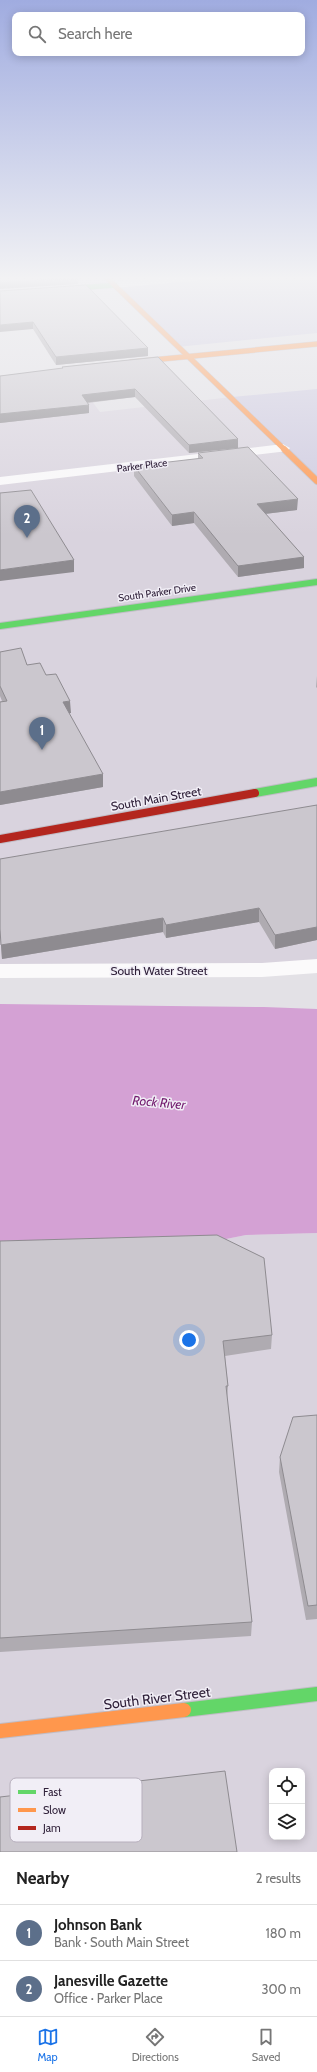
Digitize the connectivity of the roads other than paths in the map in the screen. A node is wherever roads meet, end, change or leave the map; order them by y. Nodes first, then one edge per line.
1 (126, 362) edge
2 (195, 362) edge
3 (120, 363) edge
4 (284, 448) junction
5 (317, 480) edge
6 (0, 481) edge
7 (317, 582) edge
8 (0, 626) edge
9 (317, 782) edge
10 (0, 839) edge
11 (317, 966) edge
12 (0, 971) edge
13 (317, 1694) edge
14 (0, 1731) edge

1 - 3 main road
2 - 4 main road
4 - 5 main road
4 - 6 street, Parker Place
7 - 8 main road, South Parker Drive
9 - 10 main road, South Main Street
11 - 12 street, South Water Street
13 - 14 main road, South River Street

